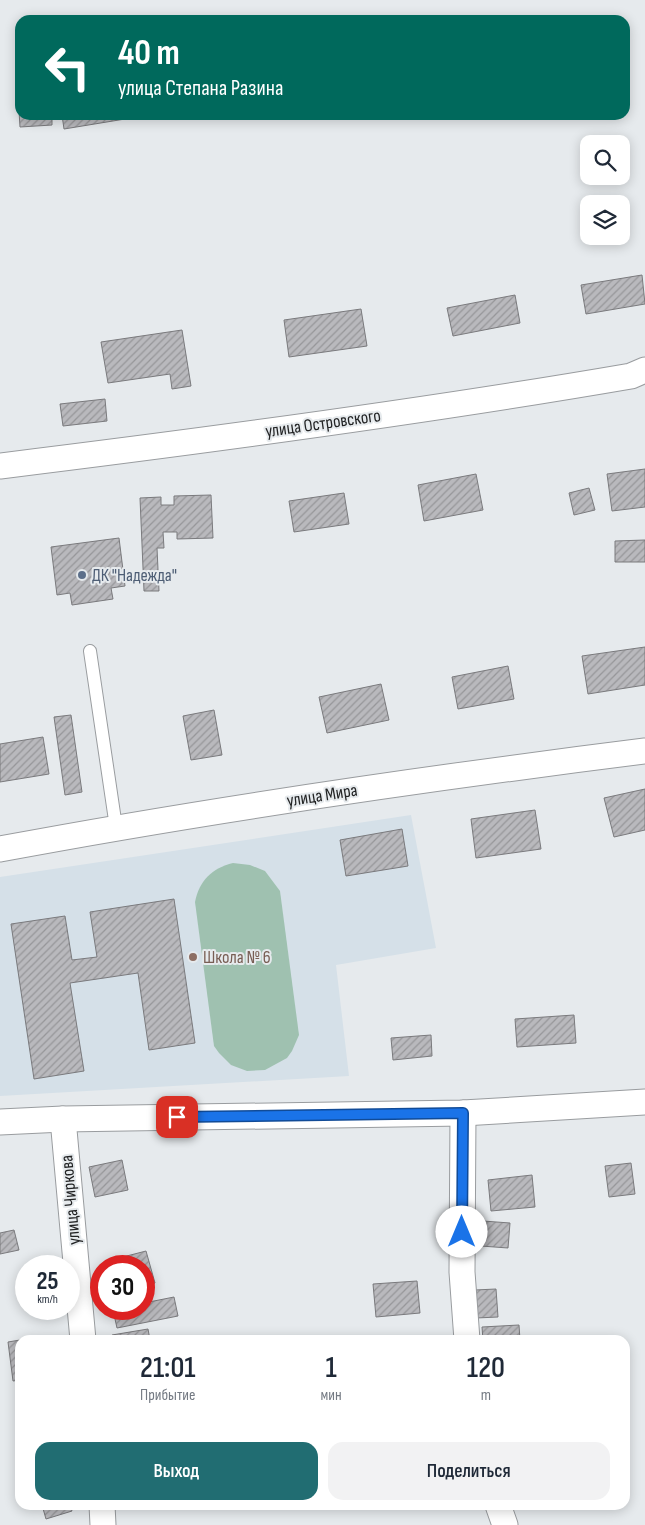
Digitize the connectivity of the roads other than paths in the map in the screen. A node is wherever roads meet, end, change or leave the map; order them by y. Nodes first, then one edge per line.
1 (645, 370) edge
2 (0, 466) edge
3 (90, 651) dead end
4 (645, 751) edge
5 (116, 827) junction
6 (0, 849) edge
7 (645, 1102) edge
8 (463, 1113) junction
9 (63, 1119) junction
10 (0, 1122) edge
11 (83, 1335) edge
12 (467, 1335) edge
13 (102, 1510) edge
14 (500, 1510) edge
15 (102, 1525) edge
16 (505, 1525) edge

1 - 2 street, улица Островского
3 - 5 lane
4 - 5 street, улица Мира
5 - 6 street, улица Мира
7 - 8 street
8 - 9 street
8 - 12 street
9 - 10 street
9 - 11 street, улица Чиркова
13 - 15 street
14 - 16 street

